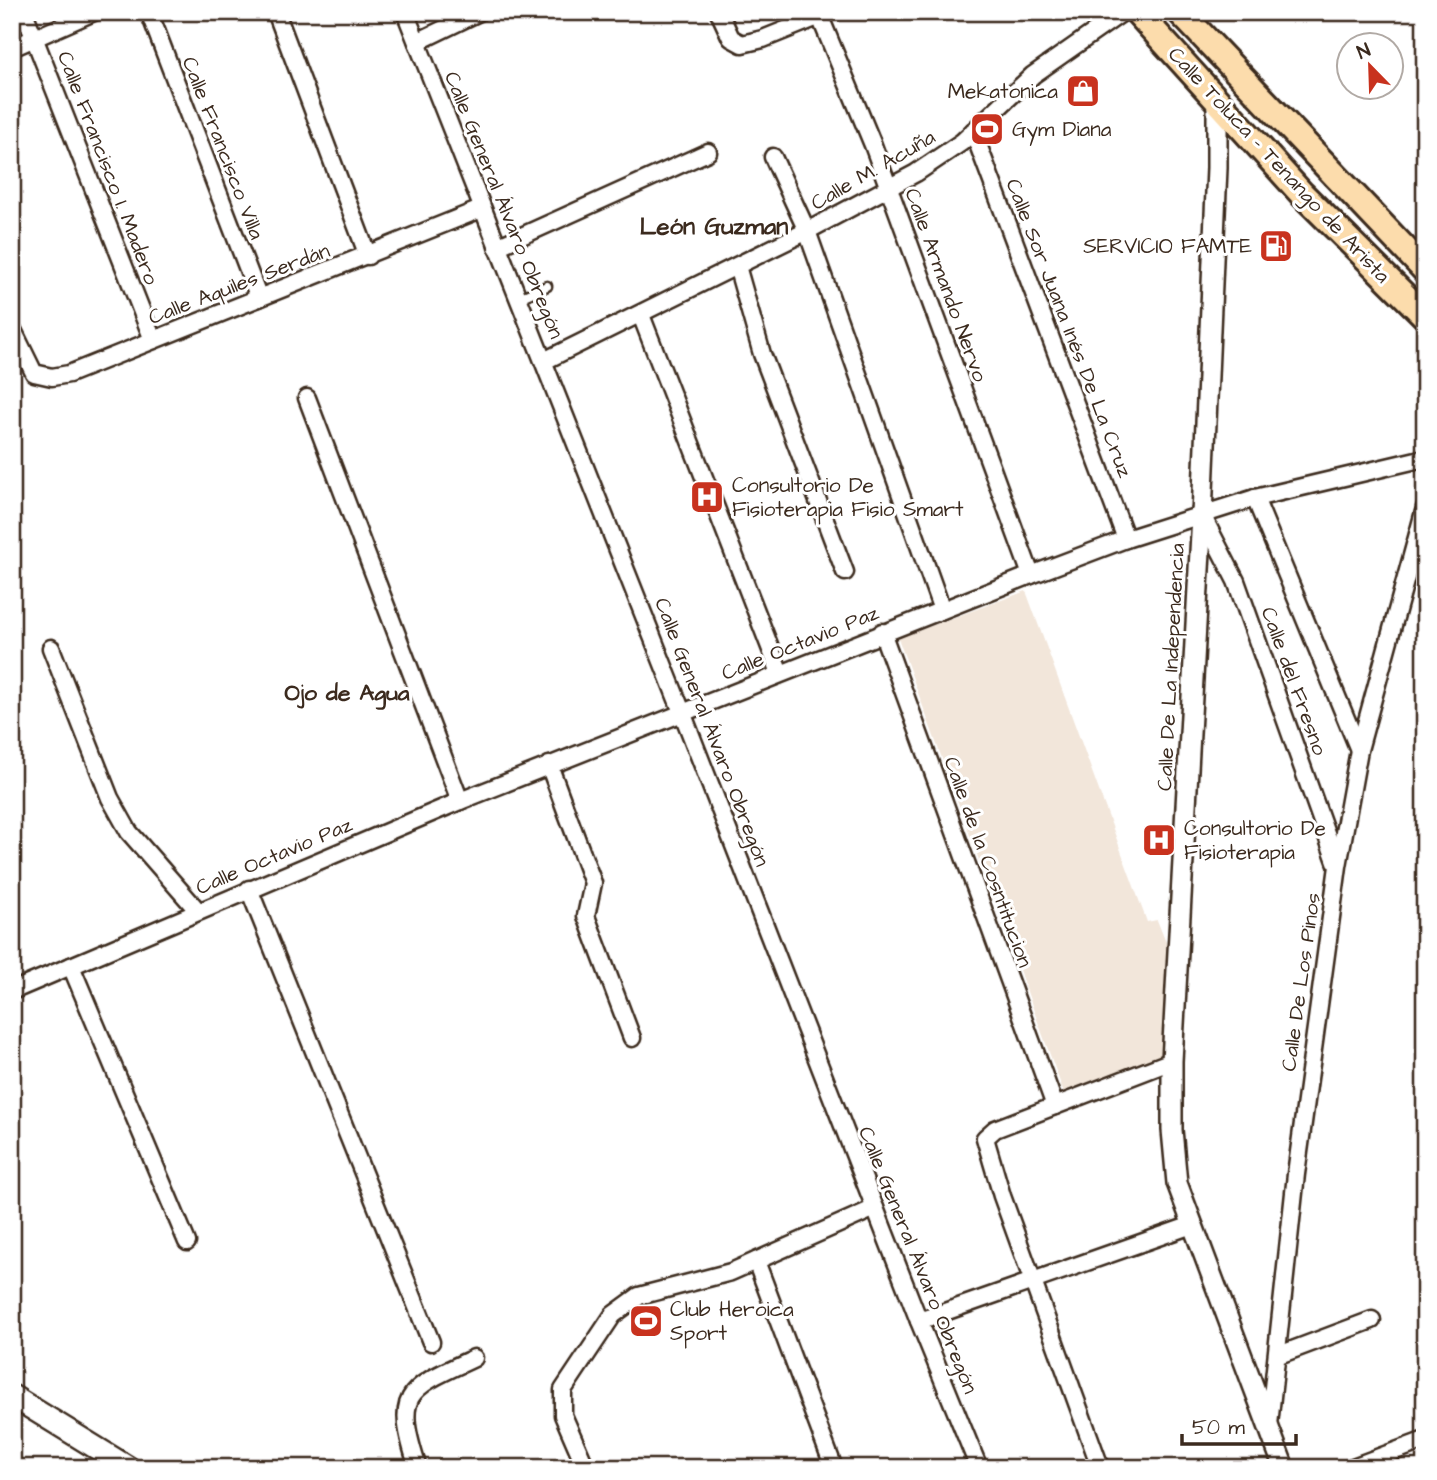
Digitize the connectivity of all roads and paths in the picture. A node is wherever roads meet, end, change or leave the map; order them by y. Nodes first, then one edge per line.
1 (24, 12) edge
2 (94, 12) edge
3 (149, 12) edge
4 (276, 12) edge
5 (405, 12) edge
6 (479, 12) edge
7 (719, 12) edge
8 (1123, 12) edge
9 (1137, 12) edge
10 (819, 14) edge
11 (1190, 17) edge
12 (35, 38) junction
13 (417, 42) junction
14 (12, 48) edge
15 (1217, 100) junction
16 (973, 131) junction
17 (708, 152) dead end
18 (773, 157) dead end
19 (888, 187) junction
20 (481, 209) junction
21 (807, 232) junction
22 (497, 247) junction
23 (368, 256) junction
24 (737, 267) junction
25 (1425, 270) edge
26 (547, 286) dead end
27 (258, 298) junction
28 (519, 298) junction
29 (641, 315) junction
30 (1425, 316) edge
31 (12, 328) edge
32 (153, 340) junction
33 (544, 361) junction
34 (307, 398) dead end
35 (1425, 458) edge
36 (1255, 498) junction
37 (1425, 508) edge
38 (1202, 515) junction
39 (1126, 539) junction
40 (845, 572) dead end
41 (1031, 575) junction
42 (942, 610) junction
43 (883, 632) junction
44 (51, 648) dead end
45 (780, 673) junction
46 (682, 712) junction
47 (1359, 750) junction
48 (549, 765) junction
49 (460, 801) junction
50 (1338, 866) junction
51 (249, 889) junction
52 (198, 911) junction
53 (72, 966) junction
54 (12, 991) edge
55 (632, 1038) dead end
56 (1172, 1061) junction
57 (1055, 1106) junction
58 (875, 1208) junction
59 (1192, 1224) junction
60 (187, 1242) dead end
61 (756, 1261) junction
62 (1032, 1280) junction
63 (1372, 1320) dead end
64 (919, 1321) junction
65 (430, 1342) dead end
66 (1279, 1354) junction
67 (474, 1358) dead end
68 (12, 1396) edge
69 (1268, 1427) junction
70 (1425, 1440) edge
71 (1098, 1461) dead end
72 (129, 1468) edge
73 (418, 1468) edge
74 (586, 1468) edge
75 (834, 1468) edge
76 (979, 1468) edge
77 (1284, 1468) edge
78 (1350, 1468) edge

1 - 12 street, Calle Francisco I. Madero
2 - 12 street
3 - 27 street, Calle Francisco Villa
4 - 23 street
5 - 13 street, Calle General Álvaro Obregón
6 - 13 street
7 - 10 street
8 - 16 street, Calle M. Acuña
9 - 15 main road, Calle Toluca - Tenango de Arista
10 - 19 street, Calle Armando Nervo
11 - 25 main road, Calle Toluca - Tenango de Arista
12 - 14 street
12 - 32 street, Calle Francisco I. Madero
13 - 20 street, Calle General Álvaro Obregón
15 - 30 main road, Calle Toluca - Tenango de Arista
15 - 38 street, Calle De La Independencia
16 - 19 street, Calle M. Acuña
16 - 39 street, Calle Sor Juana Inés De La Cruz
17 - 22 street
18 - 21 street
19 - 21 street, Calle M. Acuña
19 - 41 street, Calle Armando Nervo
20 - 22 street, Calle General Álvaro Obregón
20 - 23 street, Calle Aquiles Serdán
21 - 24 street, Calle M. Acuña
21 - 42 street
22 - 28 street, Calle General Álvaro Obregón
23 - 27 street, Calle Aquiles Serdán
24 - 29 street, Calle M. Acuña
24 - 40 street
26 - 28 lane
27 - 32 street, Calle Aquiles Serdán
28 - 33 street, Calle General Álvaro Obregón
29 - 33 street, Calle M. Acuña
29 - 45 street
31 - 32 street, Calle Aquiles Serdán
33 - 46 street, Calle General Álvaro Obregón
34 - 49 street
35 - 36 street, Calle Octavio Paz
36 - 38 street, Calle Octavio Paz
36 - 47 street
37 - 47 street, Calle De Los Pinos
38 - 39 street, Calle Octavio Paz
38 - 50 street, Calle del Fresno
38 - 56 street, Calle De La Independencia
39 - 41 street, Calle Octavio Paz
41 - 42 street, Calle Octavio Paz
42 - 43 street, Calle Octavio Paz
43 - 45 street, Calle Octavio Paz
43 - 57 street, Calle de la Cosntitucion
44 - 52 street
45 - 46 street, Calle Octavio Paz
46 - 48 street, Calle Octavio Paz
46 - 58 street, Calle General Álvaro Obregón
47 - 50 street, Calle De Los Pinos
48 - 49 street, Calle Octavio Paz
48 - 55 street
49 - 51 street, Calle Octavio Paz
50 - 66 street, Calle De Los Pinos
51 - 52 street, Calle Octavio Paz
51 - 65 street
52 - 53 street, Calle Octavio Paz
53 - 54 street, Calle Octavio Paz
53 - 60 street
56 - 57 street
56 - 59 street, Calle De La Independencia
57 - 62 street
58 - 61 street
58 - 64 street, Calle General Álvaro Obregón
59 - 62 street
59 - 69 street, Calle De La Independencia
61 - 74 street
61 - 75 street
62 - 64 street
62 - 71 street
63 - 66 street
64 - 76 street, Calle General Álvaro Obregón
66 - 69 street, Calle De Los Pinos
67 - 73 street
68 - 72 main road
69 - 77 street, Calle De La Independencia
70 - 78 street

